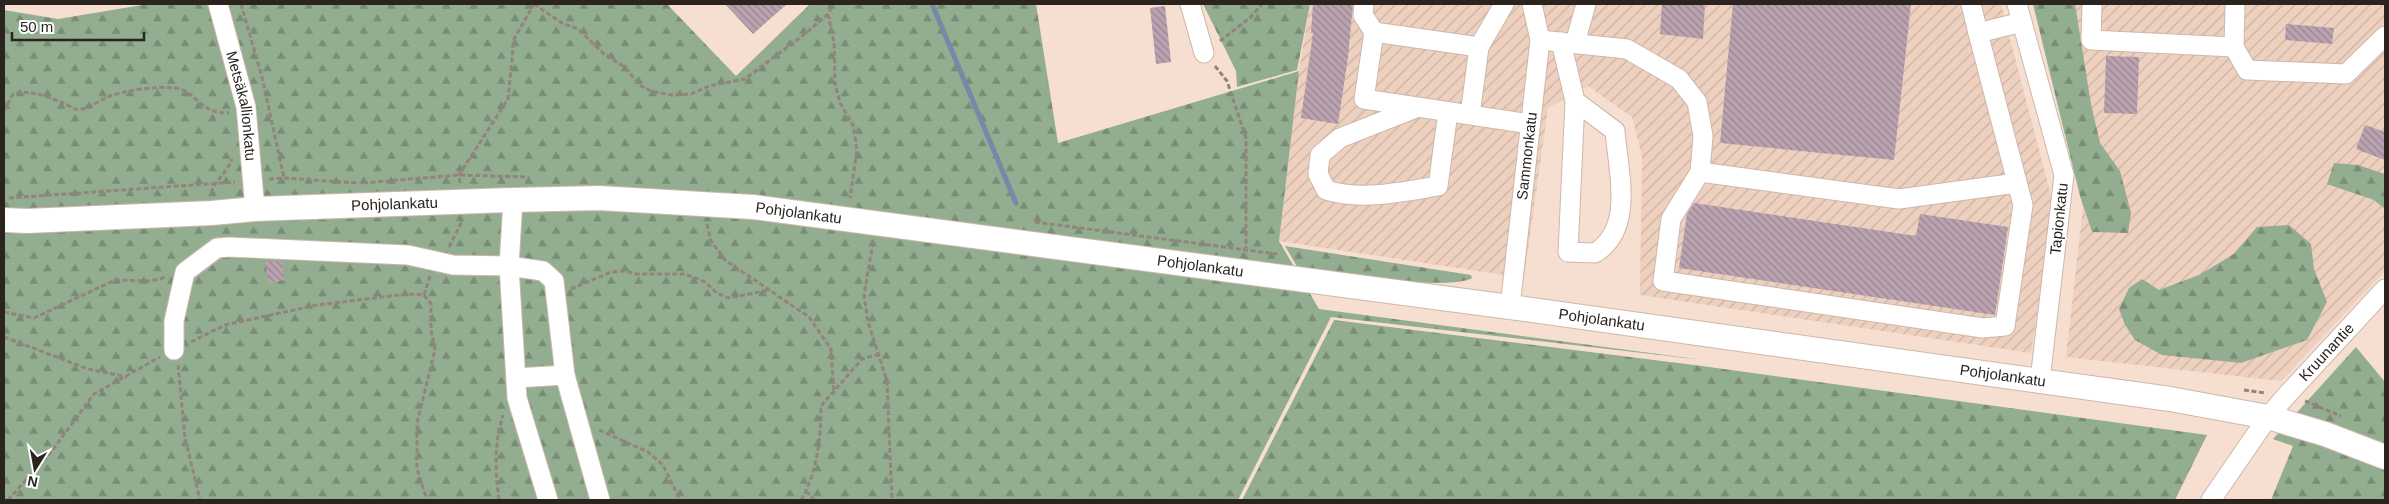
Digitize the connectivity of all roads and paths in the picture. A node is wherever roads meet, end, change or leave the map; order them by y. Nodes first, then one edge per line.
1 (218, 4) edge
2 (241, 4) edge
3 (534, 4) edge
4 (834, 4) edge
5 (1190, 4) edge
6 (1262, 4) edge
7 (1364, 4) edge
8 (1504, 4) edge
9 (1532, 4) edge
10 (1586, 4) edge
11 (1971, 4) edge
12 (2018, 4) edge
13 (2092, 4) edge
14 (2235, 4) edge
15 (828, 14) junction
16 (2022, 22) junction
17 (1374, 32) junction
18 (1978, 33) junction
19 (2385, 36) edge
20 (1540, 40) junction
21 (1568, 43) junction
22 (2234, 46) junction
23 (1479, 47) junction
24 (1204, 53) junction
25 (1575, 101) junction
26 (5, 104) edge
27 (1417, 107) junction
28 (4, 111) edge
29 (1448, 112) junction
30 (1470, 115) junction
31 (230, 122) dead end
32 (1530, 124) junction
33 (233, 156) dead end
34 (1700, 172) junction
35 (284, 178) dead end
36 (2017, 183) junction
37 (173, 187) dead end
38 (4, 198) edge
39 (850, 198) dead end
40 (513, 200) junction
41 (463, 202) junction
42 (702, 204) junction
43 (255, 209) junction
44 (212, 213) junction
45 (4, 220) edge
46 (874, 223) junction
47 (1246, 248) dead end
48 (434, 262) junction
49 (509, 266) junction
50 (185, 272) junction
51 (577, 286) dead end
52 (2385, 289) edge
53 (771, 290) junction
54 (1510, 307) junction
55 (4, 312) edge
56 (4, 337) edge
57 (174, 350) junction
58 (880, 354) junction
59 (565, 375) junction
60 (127, 377) junction
61 (516, 378) junction
62 (2040, 380) junction
63 (834, 394) junction
64 (574, 408) junction
65 (504, 412) dead end
66 (2268, 417) junction
67 (2385, 457) edge
68 (806, 491) junction
69 (8, 500) edge
70 (200, 500) edge
71 (427, 500) edge
72 (499, 500) edge
73 (548, 500) edge
74 (600, 500) edge
75 (680, 500) edge
76 (801, 500) edge
77 (814, 500) edge
78 (892, 500) edge
79 (2211, 500) edge

1 - 43 street, Metsäkallionkatu
2 - 35 path
3 - 15 path
3 - 41 path
4 - 15 path
5 - 24 street
6 - 24 path
7 - 17 street
8 - 23 street
9 - 20 street, Sammonkatu
10 - 21 street
11 - 18 street
12 - 16 street, Tapionkatu
13 - 22 street
14 - 22 street
15 - 39 path
16 - 18 street
16 - 62 street, Tapionkatu
17 - 23 street
17 - 27 street
18 - 36 street
19 - 22 street
20 - 21 street
20 - 32 street, Sammonkatu
21 - 25 street
21 - 34 street
23 - 30 street
24 - 47 path
25 - 25 street
26 - 28 path
26 - 31 path
27 - 29 street
27 - 29 street
29 - 30 street
30 - 32 street
32 - 54 street, Sammonkatu
33 - 44 path
34 - 36 street
34 - 36 street
37 - 38 path
40 - 41 main road, Pohjolankatu
40 - 42 main road, Pohjolankatu
40 - 49 street
41 - 43 main road, Pohjolankatu
41 - 48 path
42 - 46 main road, Pohjolankatu
42 - 53 path
43 - 44 main road, Pohjolankatu
44 - 45 main road, Pohjolankatu
46 - 54 main road, Pohjolankatu
46 - 58 path
48 - 49 street
48 - 50 street
49 - 59 street
49 - 61 street
50 - 55 path
50 - 57 street
51 - 53 path
52 - 66 street, Kruunantie
53 - 63 path
54 - 62 main road, Pohjolankatu
56 - 60 path
57 - 60 path
57 - 70 path
57 - 71 path
58 - 63 path
58 - 78 path
59 - 61 street
59 - 64 street
60 - 69 path
61 - 73 street
62 - 66 main road, Pohjolankatu
63 - 68 path
64 - 74 street
64 - 75 path
65 - 72 path
66 - 67 main road, Pohjolankatu
66 - 79 street, Kruunantie
68 - 76 path
68 - 77 path

